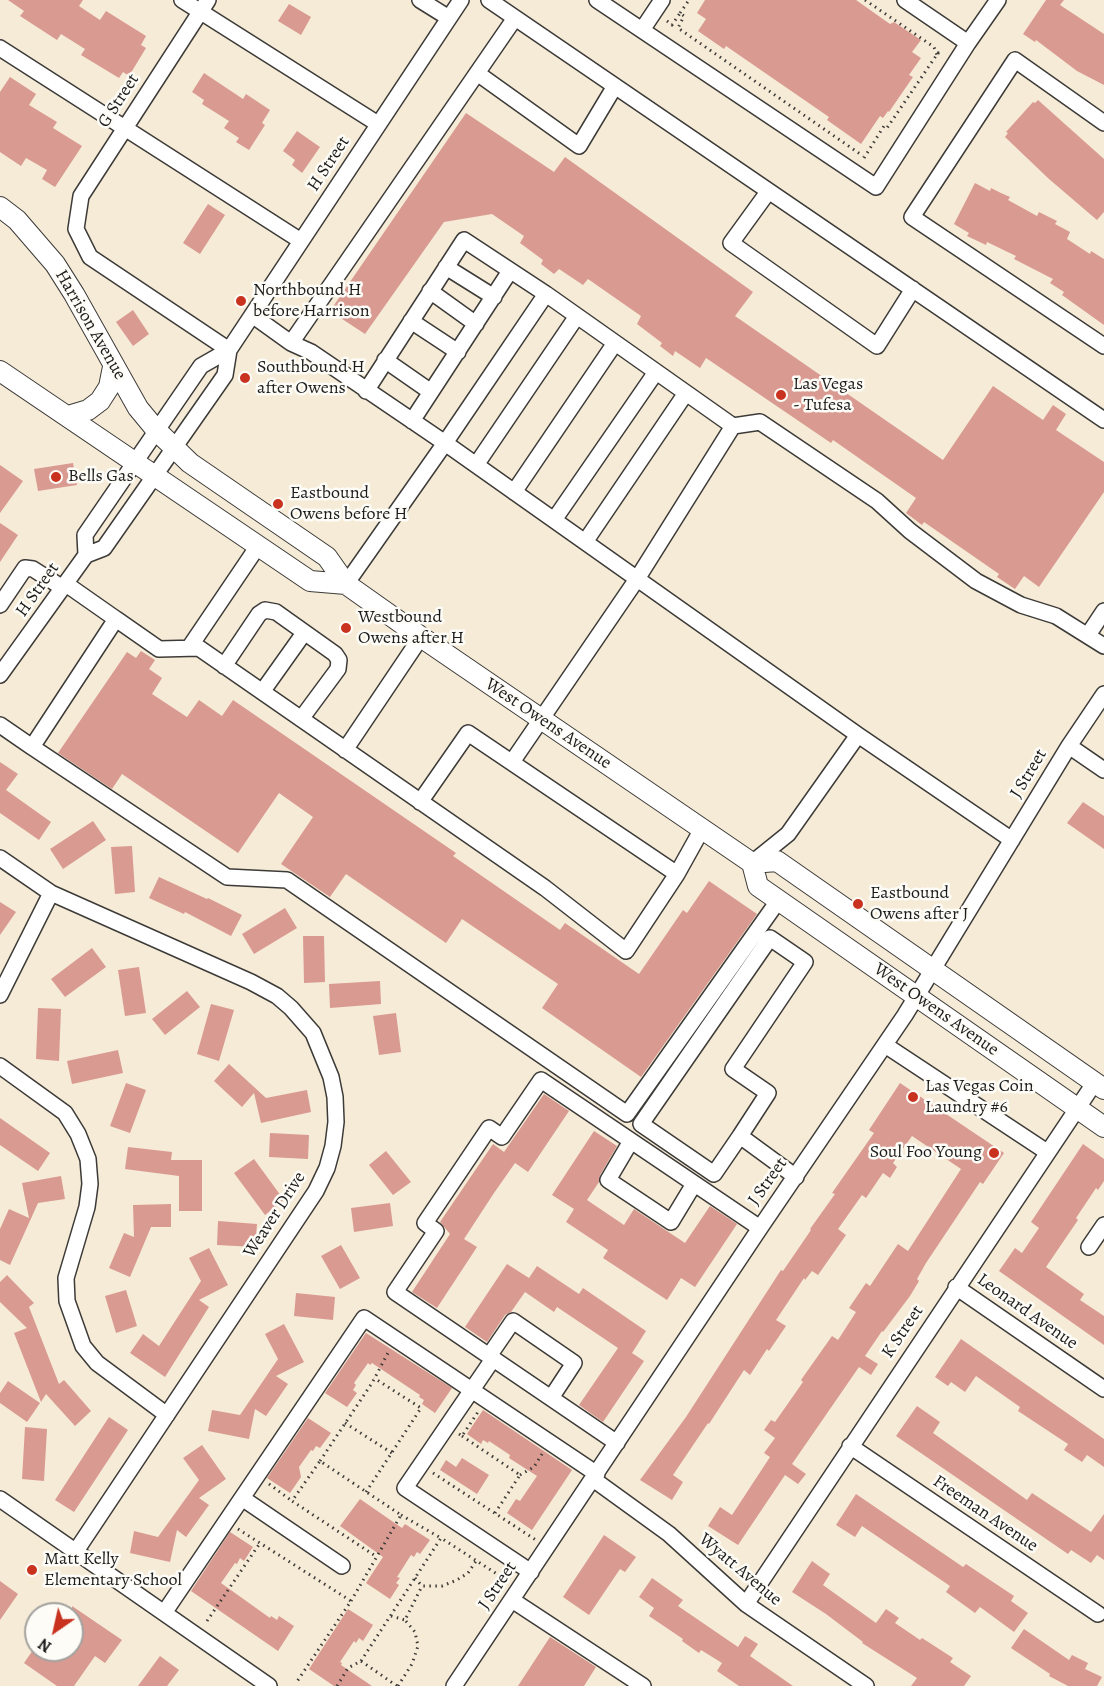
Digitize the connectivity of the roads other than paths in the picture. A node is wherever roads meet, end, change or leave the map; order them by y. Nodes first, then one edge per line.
1 (182, 0) edge
2 (420, 0) edge
3 (461, 0) edge
4 (489, 0) edge
5 (597, 0) edge
6 (905, 0) edge
7 (998, 0) edge
8 (658, 5) edge
9 (204, 6) edge
10 (449, 18) junction
11 (515, 18) junction
12 (642, 30) junction
13 (967, 45) junction
14 (0, 48) edge
15 (477, 73) junction
16 (615, 86) junction
17 (1104, 123) edge
18 (378, 124) junction
19 (125, 128) junction
20 (768, 192) junction
21 (0, 207) edge
22 (76, 229) joint
23 (301, 242) junction
24 (446, 267) junction
25 (510, 271) junction
26 (913, 290) junction
27 (430, 291) junction
28 (546, 294) junction
29 (494, 297) junction
30 (252, 315) junction
31 (577, 316) junction
32 (411, 321) junction
33 (476, 324) junction
34 (291, 343) junction
35 (615, 343) junction
36 (1104, 346) edge
37 (230, 350) junction
38 (458, 352) junction
39 (385, 360) junction
40 (113, 367) junction
41 (0, 371) edge
42 (656, 372) junction
43 (366, 391) junction
44 (431, 392) junction
45 (686, 393) junction
46 (68, 416) junction
47 (1104, 420) edge
48 (412, 421) junction
49 (733, 426) junction
50 (157, 431) junction
51 (445, 443) junction
52 (174, 448) junction
53 (135, 461) junction
54 (476, 465) junction
55 (155, 475) junction
56 (514, 492) junction
57 (554, 520) junction
58 (585, 542) junction
59 (258, 546) junction
60 (86, 555) junction
61 (637, 579) junction
62 (345, 585) junction
63 (64, 586) junction
64 (0, 605) edge
65 (1104, 611) edge
66 (116, 619) junction
67 (304, 633) junction
68 (1088, 635) junction
69 (421, 638) junction
70 (1104, 646) edge
71 (189, 648) junction
72 (224, 666) junction
73 (0, 675) edge
74 (262, 692) junction
75 (1104, 694) edge
76 (301, 719) junction
77 (541, 719) junction
78 (0, 725) edge
79 (858, 735) junction
80 (1069, 746) junction
81 (32, 747) junction
82 (345, 750) junction
83 (512, 762) junction
84 (1104, 770) edge
85 (420, 802) junction
86 (702, 829) junction
87 (1012, 840) junction
88 (0, 858) edge
89 (752, 863) junction
90 (677, 874) junction
91 (51, 893) junction
92 (778, 901) junction
93 (933, 970) junction
94 (0, 995) edge
95 (917, 997) junction
96 (885, 1046) junction
97 (0, 1066) edge
98 (1099, 1086) edge
99 (1077, 1108) junction
100 (1104, 1126) edge
101 (740, 1136) junction
102 (631, 1142) junction
103 (1047, 1152) junction
104 (796, 1177) junction
105 (694, 1184) junction
106 (1104, 1225) edge
107 (760, 1228) junction
108 (1089, 1247) dead end
109 (956, 1287) junction
110 (491, 1358) junction
111 (1104, 1389) edge
112 (472, 1390) junction
113 (551, 1398) junction
114 (167, 1415) junction
115 (617, 1443) junction
116 (850, 1446) junction
117 (595, 1477) junction
118 (242, 1498) junction
119 (0, 1499) edge
120 (76, 1551) junction
121 (342, 1566) dead end
122 (531, 1572) junction
123 (516, 1594) junction
124 (746, 1604) junction
125 (164, 1613) junction
126 (1098, 1614) dead end
127 (269, 1686) edge
128 (454, 1686) edge
129 (643, 1686) edge
130 (866, 1686) edge

1 - 9 street
2 - 10 street
3 - 10 street, H Street
4 - 11 street
5 - 12 street
6 - 13 street
7 - 13 street
8 - 12 street
9 - 18 street
9 - 19 street, G Street
10 - 18 street, H Street
11 - 15 street
11 - 16 street
12 - 13 street
14 - 19 street
15 - 16 street
15 - 34 street
16 - 20 street
17 - 36 street
18 - 23 street, H Street
19 - 22 street, G Street
19 - 23 street
20 - 26 street
20 - 26 street
21 - 40 main road, Harrison Avenue
22 - 37 street, Harrison Avenue
23 - 30 street, H Street
24 - 25 street
24 - 27 street
24 - 29 street
25 - 28 street
25 - 29 street
26 - 47 street
27 - 32 street
27 - 33 street
28 - 31 street
28 - 51 street
29 - 33 street
30 - 34 street
30 - 37 street, H Street
31 - 35 street
31 - 54 street
32 - 38 street
32 - 39 street
33 - 38 street
34 - 43 street
35 - 42 street
35 - 56 street
37 - 50 street, H Street
37 - 52 street, H Street
38 - 44 street
39 - 43 street
39 - 44 street
40 - 46 main road
40 - 50 main road, Harrison Avenue
41 - 46 main road, West Owens Avenue
42 - 45 street
42 - 57 street
43 - 48 street
44 - 48 street
45 - 49 street
45 - 58 street
46 - 53 main road, West Owens Avenue
48 - 51 street
49 - 61 street
49 - 68 street
50 - 52 main road, Harrison Avenue
50 - 53 street, H Street
51 - 54 street
51 - 62 street
52 - 55 street, H Street
52 - 62 main road, West Owens Avenue
53 - 55 main road, West Owens Avenue
53 - 60 street, H Street
54 - 56 street
55 - 59 main road, West Owens Avenue
55 - 60 street, H Street
56 - 57 street
57 - 58 street
58 - 61 street
59 - 62 main road, West Owens Avenue
59 - 71 street
60 - 63 street, H Street
61 - 77 street
61 - 79 street
62 - 69 main road, West Owens Avenue
63 - 64 street
63 - 66 street
63 - 73 street, H Street
65 - 68 street
66 - 71 street
66 - 81 street
67 - 72 street
67 - 74 street
67 - 76 street
68 - 70 street
69 - 77 main road, West Owens Avenue
69 - 82 street
71 - 72 street
72 - 74 street
74 - 76 street
75 - 80 street, J Street
76 - 82 street
77 - 83 street
77 - 86 main road, West Owens Avenue
78 - 81 street
79 - 87 street
79 - 89 street
80 - 84 street
80 - 87 street, J Street
81 - 92 street
82 - 85 street
83 - 85 street
83 - 90 street
85 - 90 street
86 - 89 main road, West Owens Avenue
86 - 90 street
87 - 93 street, J Street
88 - 91 street, Weaver Drive
89 - 92 main road, West Owens Avenue
89 - 93 main road, West Owens Avenue
91 - 94 street
91 - 114 street, Weaver Drive
92 - 95 main road, West Owens Avenue
93 - 95 street, J Street
93 - 98 main road, West Owens Avenue
95 - 96 street, J Street
95 - 99 main road, West Owens Avenue
96 - 103 street
96 - 104 street, J Street
97 - 114 street
98 - 99 street, K Street
99 - 100 main road, West Owens Avenue
99 - 103 street, K Street
101 - 101 street
101 - 104 street
102 - 105 street
102 - 105 street
102 - 110 street
103 - 109 street, K Street
104 - 107 street, J Street
105 - 107 street
106 - 108 street
107 - 115 street, J Street
109 - 111 street, Leonard Avenue
109 - 116 street, K Street
110 - 112 street
110 - 113 street
110 - 113 street
112 - 117 street, Wyatt Avenue
112 - 118 street, Wyatt Avenue
112 - 122 street
113 - 115 street
114 - 120 street, Weaver Drive
115 - 117 street, J Street
116 - 124 street, K Street
116 - 126 street, Freeman Avenue
117 - 122 street, J Street
117 - 124 street, Wyatt Avenue
118 - 121 street
118 - 125 street
119 - 120 street
120 - 125 street
122 - 123 street, J Street
123 - 128 street, J Street
123 - 129 street
124 - 130 street, Wyatt Avenue
125 - 127 street

